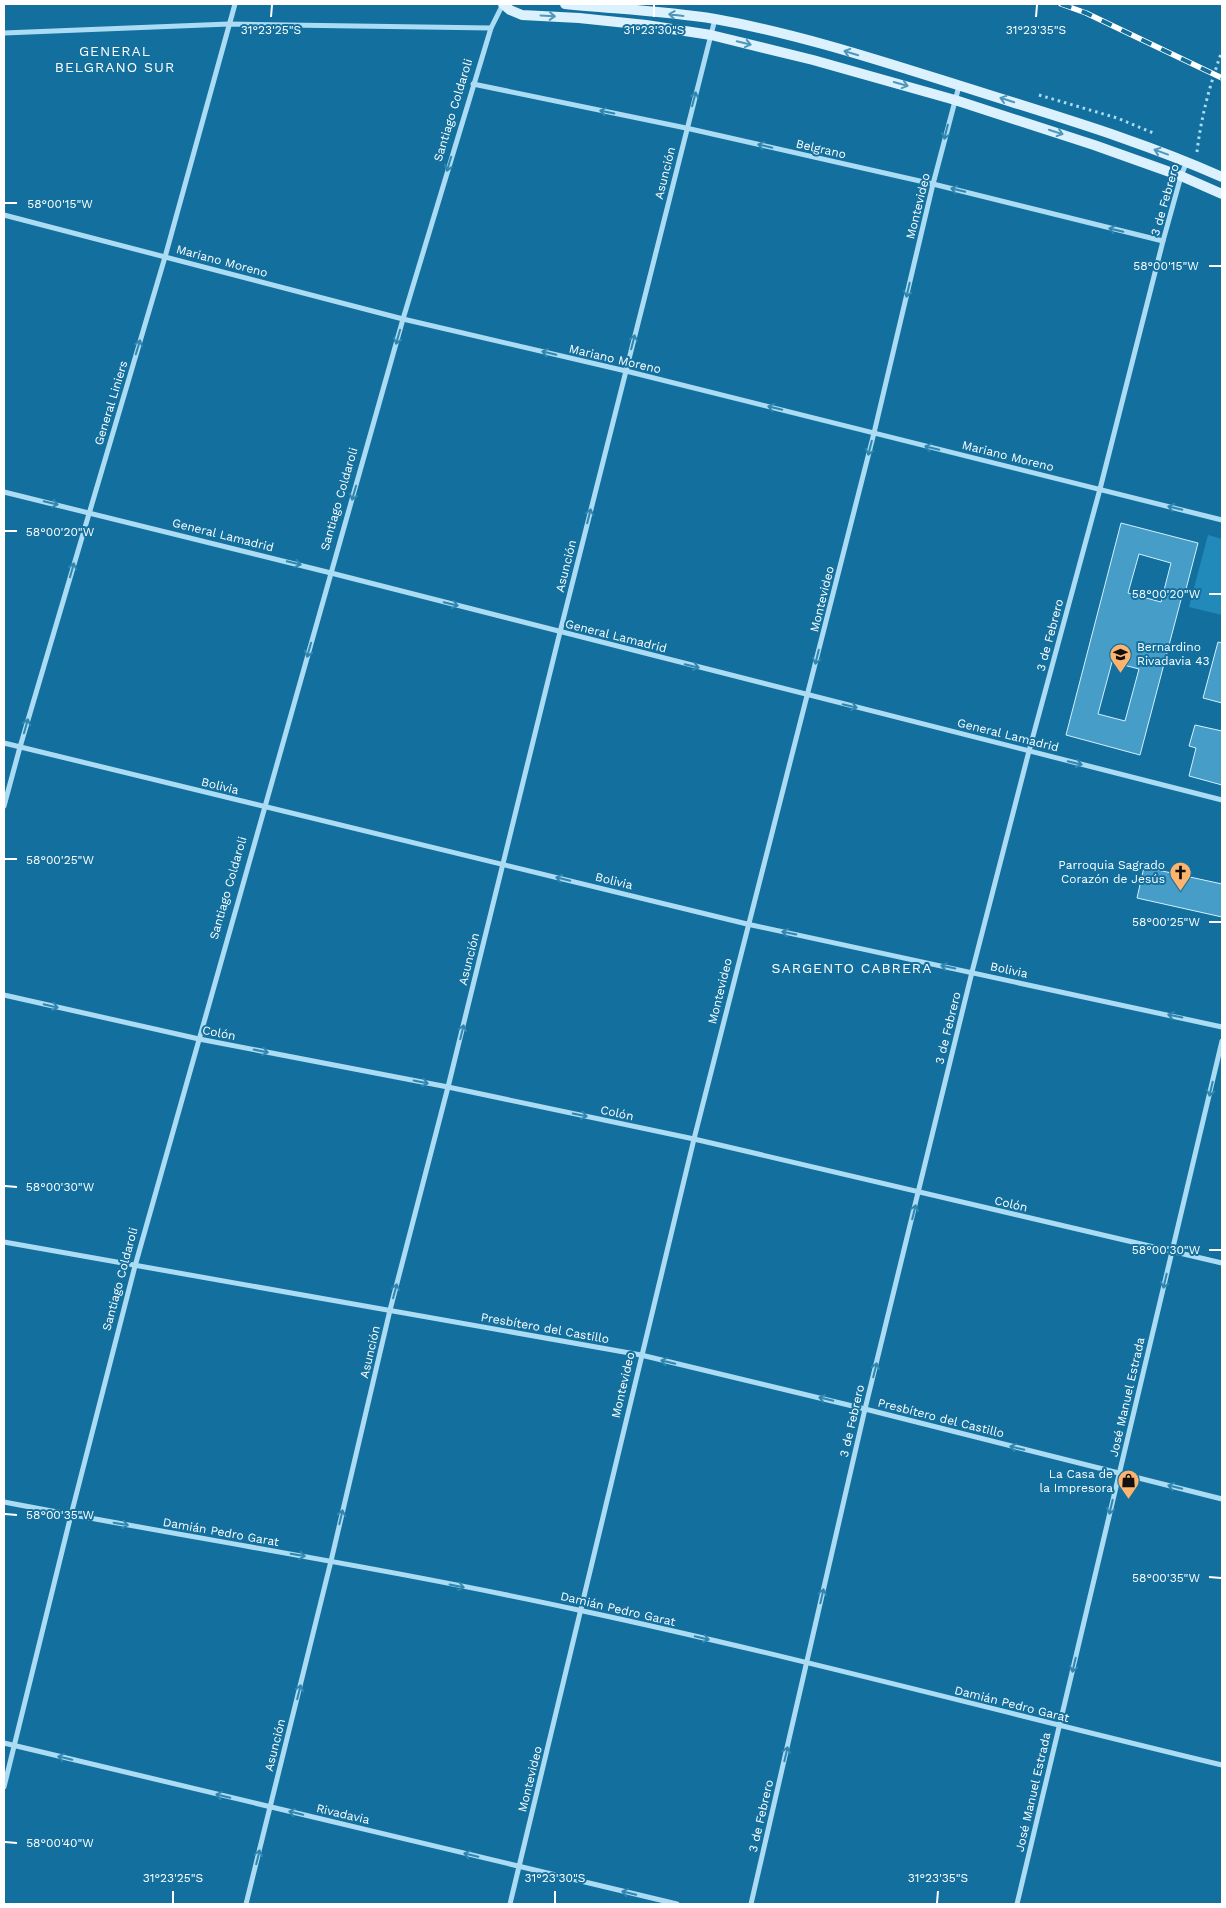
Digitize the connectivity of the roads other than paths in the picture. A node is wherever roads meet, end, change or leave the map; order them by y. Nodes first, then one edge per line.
1 (235, 4) edge
2 (503, 4) edge
3 (565, 4) edge
4 (715, 20) junction
5 (229, 24) junction
6 (491, 28) junction
7 (4, 33) edge
8 (711, 35) junction
9 (473, 84) junction
10 (959, 85) junction
11 (955, 100) junction
12 (686, 128) junction
13 (1187, 161) junction
14 (1181, 176) junction
15 (1222, 177) edge
16 (933, 184) junction
17 (1222, 194) edge
18 (4, 215) edge
19 (1163, 241) junction
20 (165, 256) junction
21 (403, 319) junction
22 (626, 371) junction
23 (874, 433) junction
24 (1100, 489) junction
25 (4, 492) edge
26 (89, 512) junction
27 (1222, 520) edge
28 (331, 573) junction
29 (560, 632) junction
30 (808, 695) junction
31 (4, 743) edge
32 (20, 747) junction
33 (1029, 751) junction
34 (1222, 800) edge
35 (4, 806) edge
36 (264, 807) junction
37 (502, 864) junction
38 (747, 924) junction
39 (972, 972) junction
40 (4, 995) edge
41 (1222, 1027) edge
42 (199, 1039) junction
43 (1222, 1041) edge
44 (448, 1087) junction
45 (694, 1139) junction
46 (919, 1192) junction
47 (4, 1242) edge
48 (1172, 1252) junction
49 (1222, 1263) edge
50 (136, 1266) junction
51 (390, 1310) junction
52 (640, 1355) junction
53 (865, 1408) junction
54 (1119, 1474) junction
55 (1222, 1499) edge
56 (4, 1502) edge
57 (71, 1515) junction
58 (331, 1561) junction
59 (581, 1610) junction
60 (807, 1662) junction
61 (1059, 1726) junction
62 (4, 1743) edge
63 (13, 1746) junction
64 (1222, 1765) edge
65 (4, 1787) edge
66 (270, 1807) junction
67 (519, 1866) junction
68 (246, 1904) edge
69 (510, 1904) edge
70 (677, 1904) edge
71 (751, 1904) edge
72 (1017, 1904) edge

1 - 5 street, General Liniers
2 - 6 street, Santiago Coldaroli
2 -> 8 main road
4 -> 3 main road
4 - 8 street, Asunción
10 -> 4 main road
5 - 6 street
5 - 7 street
5 - 20 street, General Liniers
6 - 9 street, Santiago Coldaroli
8 -> 11 main road
12 -> 8 street, Asunción
12 -> 9 street, Belgrano
9 -> 21 street, Santiago Coldaroli
10 - 11 street, Montevideo
13 -> 10 main road
11 -> 14 main road
11 -> 16 street, Montevideo
16 -> 12 street, Belgrano
22 -> 12 street, Asunción
13 - 14 street, 3 de Febrero
13 - 15 main road
14 - 17 main road
14 - 19 street, 3 de Febrero
19 -> 16 street, Belgrano
16 -> 23 street, Montevideo
18 - 20 street, Mariano Moreno
19 - 24 street, 3 de Febrero
20 - 21 street, Mariano Moreno
26 -> 20 street, General Liniers
22 -> 21 street, Mariano Moreno
21 -> 28 street, Santiago Coldaroli
23 -> 22 street, Mariano Moreno
29 -> 22 street, Asunción
24 -> 23 street, Mariano Moreno
23 -> 30 street, Montevideo
27 -> 24 street, Mariano Moreno
24 - 33 street, 3 de Febrero
25 -> 26 street, General Lamadrid
26 -> 28 street, General Lamadrid
32 -> 26 street, General Liniers
28 -> 29 street, General Lamadrid
28 -> 36 street, Santiago Coldaroli
29 -> 30 street, General Lamadrid
29 - 37 street, Asunción
30 -> 33 street, General Lamadrid
30 - 38 street, Montevideo
31 - 32 street, Bolivia
32 - 35 street, General Liniers
32 - 36 street, Bolivia
33 -> 34 street, General Lamadrid
33 - 39 street, 3 de Febrero
36 - 37 street, Bolivia
36 - 42 street, Santiago Coldaroli
38 -> 37 street, Bolivia
44 -> 37 street, Asunción
39 -> 38 street, Bolivia
38 - 45 street, Montevideo
41 -> 39 street, Bolivia
39 - 46 street, 3 de Febrero
40 -> 42 street, Colón
42 -> 44 street, Colón
42 - 50 street, Santiago Coldaroli
43 -> 48 street, José Manuel Estrada
44 -> 45 street, Colón
51 -> 44 street, Asunción
45 - 46 street, Colón
45 - 52 street, Montevideo
46 - 48 street, Colón
53 -> 46 street, 3 de Febrero
47 - 50 street, Presbítero del Castillo
48 - 49 street, Colón
48 -> 54 street, José Manuel Estrada
50 - 51 street, Presbítero del Castillo
50 - 57 street, Santiago Coldaroli
51 - 52 street, Presbítero del Castillo
58 -> 51 street, Asunción
53 -> 52 street, Presbítero del Castillo
52 - 59 street, Montevideo
54 -> 53 street, Presbítero del Castillo
60 -> 53 street, 3 de Febrero
55 -> 54 street, Presbítero del Castillo
54 -> 61 street, José Manuel Estrada
56 - 57 street, Damián Pedro Garat
57 -> 58 street, Damián Pedro Garat
57 - 63 street, Santiago Coldaroli
58 -> 59 street, Damián Pedro Garat
66 -> 58 street, Asunción
59 -> 60 street, Damián Pedro Garat
59 - 67 street, Montevideo
60 - 61 street, Damián Pedro Garat
71 -> 60 street, 3 de Febrero
61 - 64 street, Damián Pedro Garat
61 - 72 street, José Manuel Estrada
62 - 63 street, Rivadavia
63 - 65 street, Santiago Coldaroli
66 -> 63 street, Rivadavia
67 -> 66 street, Rivadavia
68 -> 66 street, Asunción
67 - 69 street, Montevideo
70 -> 67 street, Rivadavia

